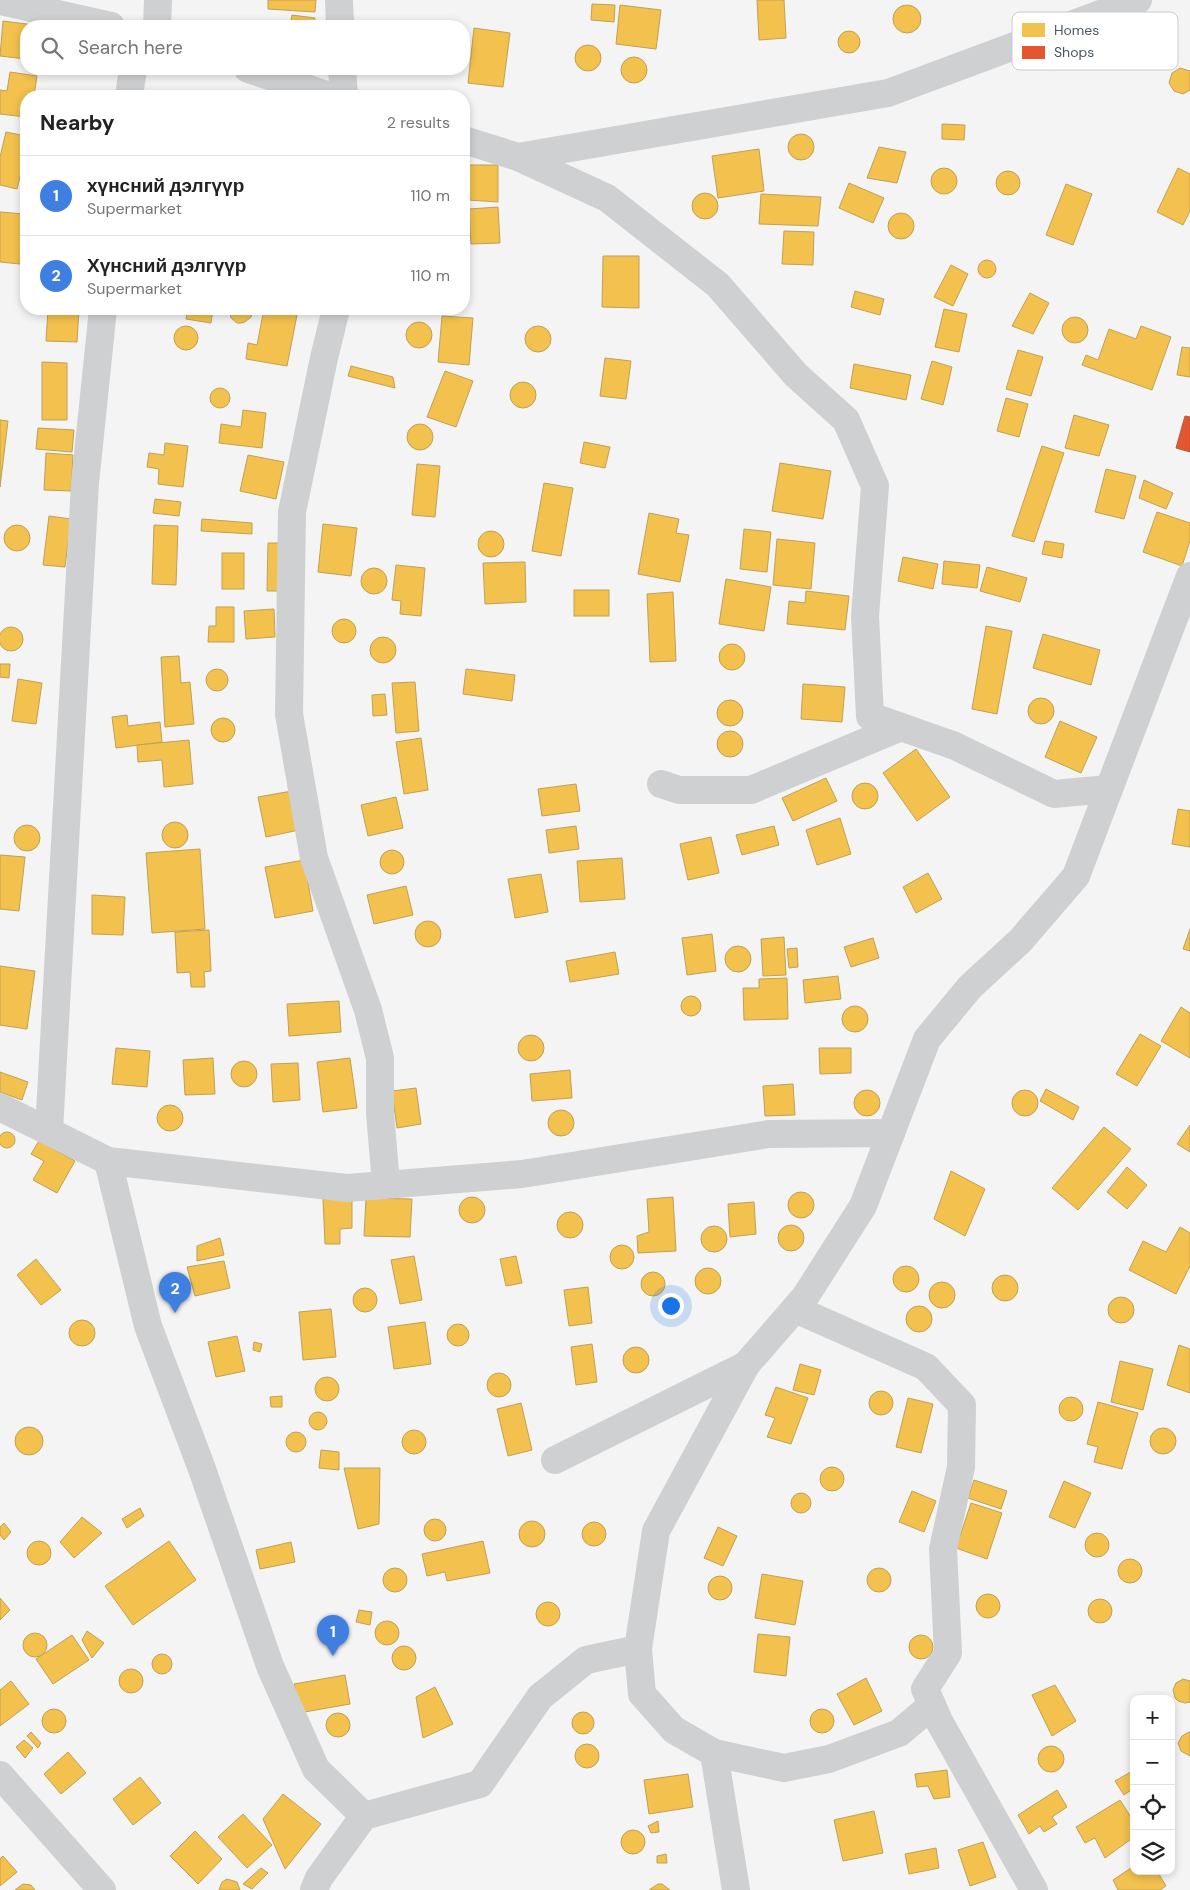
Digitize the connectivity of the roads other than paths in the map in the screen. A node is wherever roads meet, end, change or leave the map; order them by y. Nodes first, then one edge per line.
1 (158, 0) edge
2 (339, 0) edge
3 (1138, 0) edge
4 (0, 1) edge
5 (1106, 12) edge
6 (84, 20) edge
7 (157, 20) edge
8 (340, 20) edge
9 (1012, 47) edge
10 (131, 75) edge
11 (266, 75) edge
12 (342, 75) edge
13 (130, 90) edge
14 (312, 90) edge
15 (344, 90) edge
16 (470, 142) edge
17 (518, 157) junction
18 (102, 315) edge
19 (335, 315) edge
20 (1190, 576) edge
21 (901, 727) junction
22 (661, 784) dead end
23 (1108, 789) junction
24 (0, 1107) edge
25 (49, 1131) junction
26 (891, 1133) junction
27 (108, 1161) junction
28 (386, 1184) junction
29 (795, 1310) junction
30 (746, 1365) junction
31 (555, 1460) dead end
32 (638, 1650) junction
33 (932, 1705) junction
34 (714, 1753) junction
35 (0, 1774) edge
36 (364, 1816) junction
37 (102, 1890) edge
38 (314, 1890) edge
39 (736, 1890) edge
40 (1034, 1890) edge

1 - 7 street
2 - 8 street
3 - 5 street
4 - 6 street
9 - 17 street
10 - 13 street
11 - 14 street
12 - 15 street
16 - 17 street
17 - 21 street
18 - 25 street
19 - 28 street
20 - 23 street
21 - 22 street
21 - 23 street
23 - 26 street
24 - 25 street
25 - 27 street
26 - 28 street
26 - 29 street
27 - 28 street
27 - 36 street
29 - 30 street
29 - 33 street
30 - 31 street
30 - 32 street
32 - 34 street
32 - 36 street
33 - 34 street
33 - 40 street
34 - 39 street
35 - 37 street
36 - 38 street

